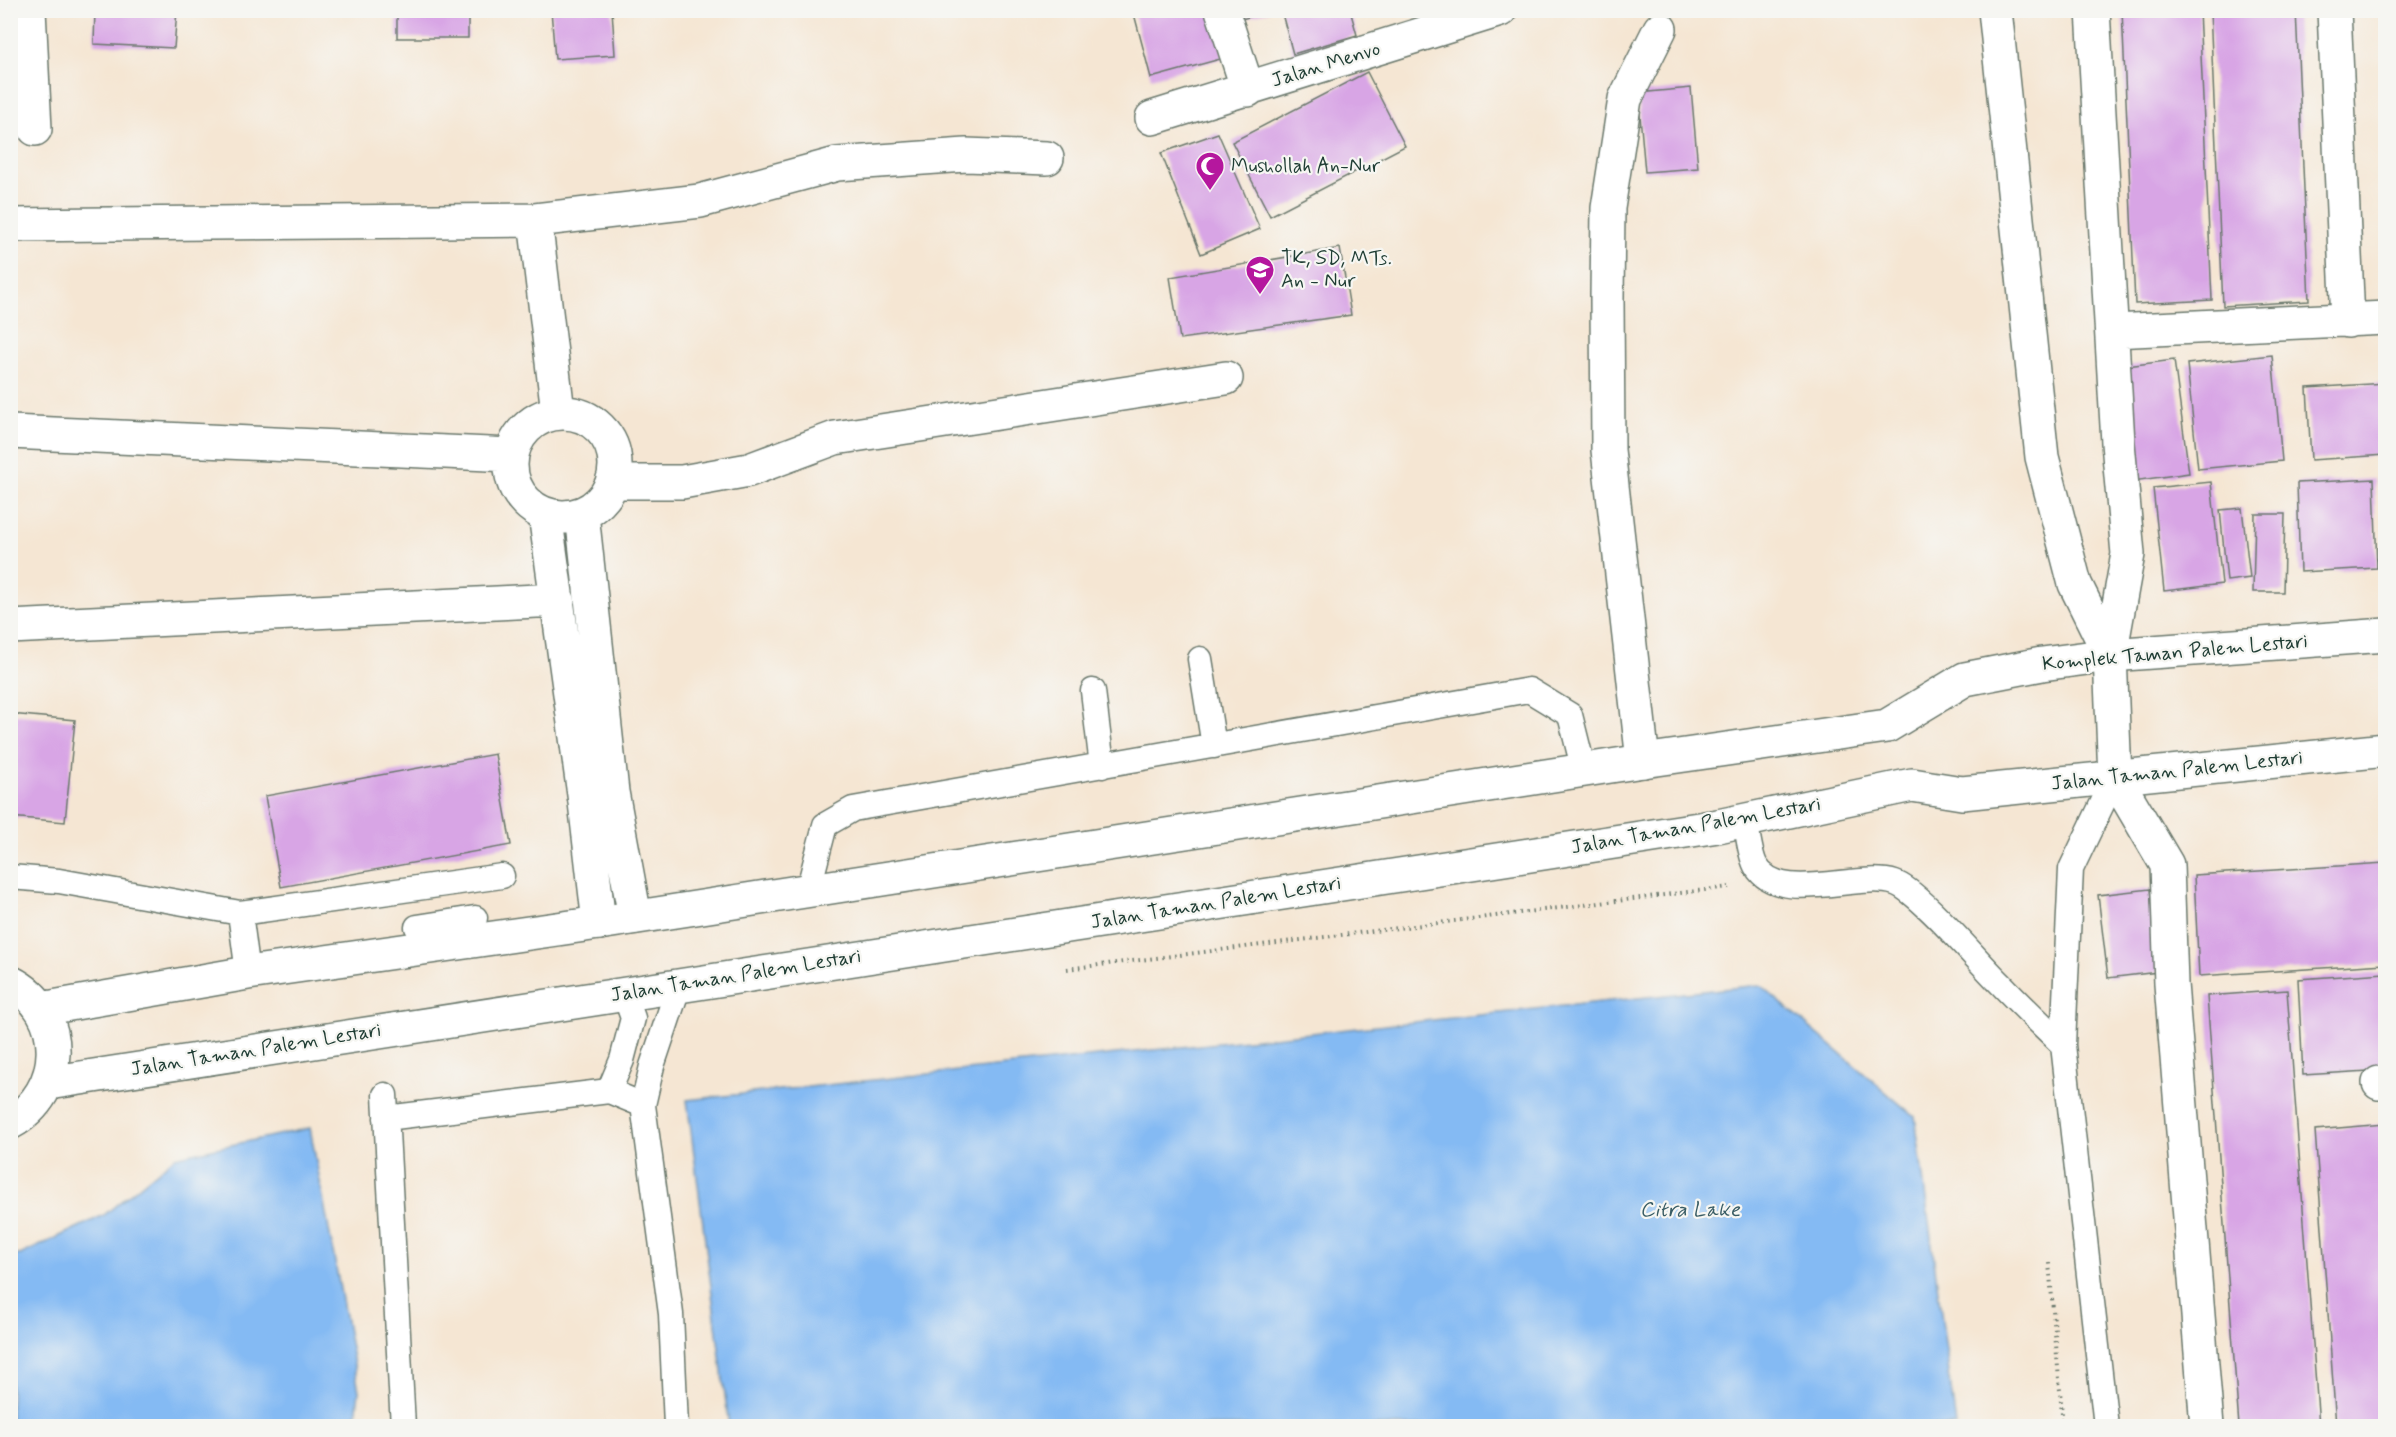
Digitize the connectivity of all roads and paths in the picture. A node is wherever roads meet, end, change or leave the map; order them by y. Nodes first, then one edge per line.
1 (29, 10) edge
2 (1222, 10) edge
3 (1500, 10) edge
4 (1995, 10) edge
5 (2093, 10) edge
6 (2334, 10) edge
7 (1660, 29) dead end
8 (1248, 90) junction
9 (1152, 118) dead end
10 (35, 129) dead end
11 (1047, 158) dead end
12 (535, 220) junction
13 (10, 225) edge
14 (2385, 318) edge
15 (2348, 321) junction
16 (2113, 331) junction
17 (1226, 378) dead end
18 (558, 412) junction
19 (10, 432) edge
20 (512, 455) junction
21 (613, 482) junction
22 (545, 514) junction
23 (582, 514) junction
24 (558, 600) junction
25 (10, 627) edge
26 (2385, 635) edge
27 (2110, 656) junction
28 (1200, 659) dead end
29 (1093, 691) dead end
30 (1214, 746) junction
31 (2385, 750) edge
32 (1643, 761) junction
33 (1102, 766) junction
34 (1584, 771) junction
35 (2115, 777) junction
36 (1744, 821) junction
37 (502, 876) dead end
38 (10, 877) edge
39 (1772, 881) junction
40 (808, 891) junction
41 (240, 913) junction
42 (635, 917) junction
43 (599, 923) junction
44 (417, 927) dead end
45 (460, 927) junction
46 (1059, 970) dead end
47 (248, 973) junction
48 (10, 982) edge
49 (679, 985) junction
50 (624, 993) junction
51 (41, 1009) junction
52 (2063, 1045) junction
53 (48, 1083) junction
54 (609, 1091) junction
55 (643, 1105) junction
56 (10, 1123) edge
57 (403, 1426) edge
58 (676, 1426) edge
59 (2106, 1426) edge
60 (2207, 1426) edge

1 - 10 street
2 - 8 street
3 - 8 street, Jalan Menvo
4 - 27 street
5 - 16 street
6 - 15 street
7 - 32 street
8 - 9 street, Jalan Menvo
11 - 12 street
12 - 13 street
12 - 18 street
14 - 15 street
15 - 16 street
16 - 27 street
17 - 21 street
18 - 20 street
18 - 21 street
19 - 20 street
20 - 22 street
21 - 23 street
22 - 23 street
22 - 24 street
23 - 42 street
24 - 25 street
24 - 43 street
26 - 27 street, Komplek Taman Palem Lestari
27 - 32 street, Komplek Taman Palem Lestari
27 - 35 street
28 - 30 lane
29 - 33 lane
30 - 33 lane
30 - 34 lane
31 - 35 street, Jalan Taman Palem Lestari
32 - 34 street
33 - 40 lane
34 - 40 street
35 - 36 street, Jalan Taman Palem Lestari
35 - 52 lane
35 - 60 street
36 - 39 lane
36 - 49 street, Jalan Taman Palem Lestari
37 - 41 lane
38 - 41 lane
39 - 46 path
39 - 52 lane
40 - 42 street
41 - 47 lane
42 - 43 street
43 - 45 street
44 - 45 lane
45 - 47 street
47 - 51 street
48 - 51 street
49 - 50 street, Jalan Taman Palem Lestari
49 - 55 lane
50 - 53 street, Jalan Taman Palem Lestari
50 - 54 lane
51 - 53 street
52 - 59 lane
53 - 56 street
54 - 55 lane
54 - 57 lane
55 - 58 lane

